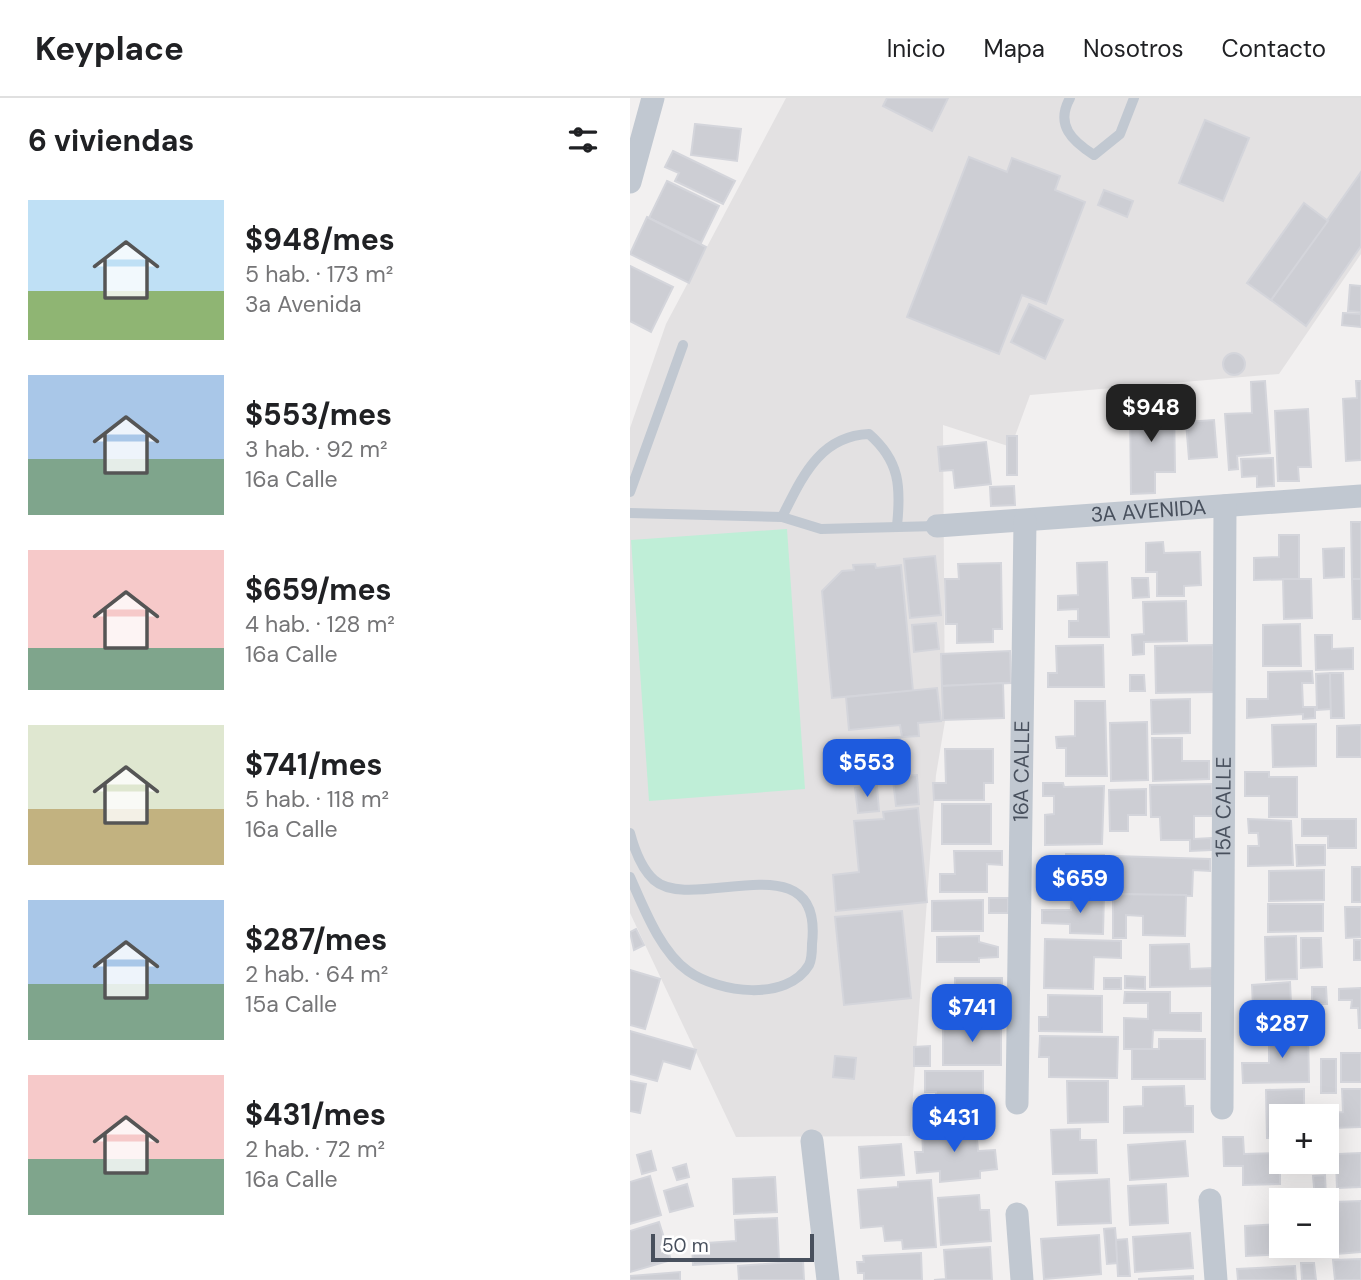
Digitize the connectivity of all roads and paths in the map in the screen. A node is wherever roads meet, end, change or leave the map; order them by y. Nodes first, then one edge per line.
1 (653, 98) edge
2 (1070, 98) edge
3 (1134, 98) edge
4 (630, 182) edge
5 (683, 345) dead end
6 (630, 492) edge
7 (1361, 496) edge
8 (1226, 506) junction
9 (630, 513) edge
10 (782, 517) junction
11 (1025, 521) junction
12 (897, 526) junction
13 (937, 526) joint
14 (630, 833) edge
15 (630, 877) edge
16 (1017, 1103) dead end
17 (1222, 1108) dead end
18 (812, 1141) dead end
19 (1210, 1200) dead end
20 (1017, 1214) dead end
21 (828, 1280) edge
22 (1022, 1280) edge
23 (1216, 1280) edge

1 - 4 street
2 - 3 lane
5 - 6 lane
7 - 8 street, 3A AVENIDA
8 - 11 street, 3A AVENIDA
8 - 17 street, 15A CALLE
9 - 10 lane
10 - 12 lane
10 - 12 lane
11 - 13 street, 3A AVENIDA
11 - 16 street, 16A CALLE
12 - 13 lane
14 - 15 lane
18 - 21 street
19 - 23 street
20 - 22 street

